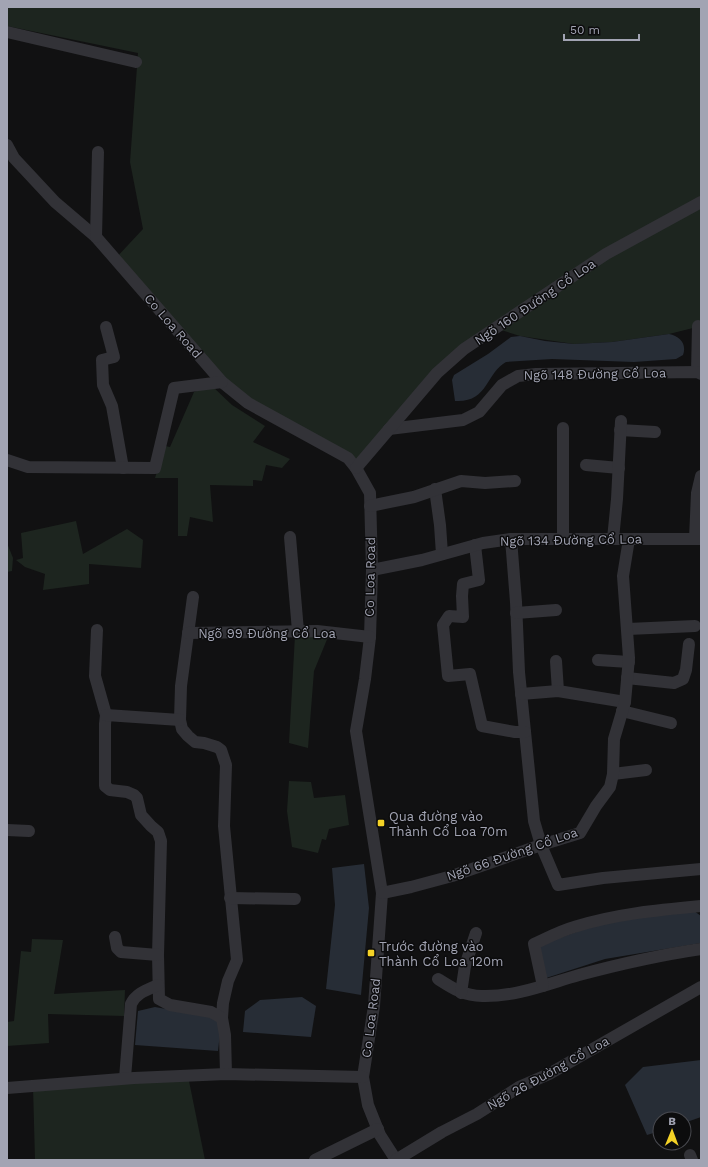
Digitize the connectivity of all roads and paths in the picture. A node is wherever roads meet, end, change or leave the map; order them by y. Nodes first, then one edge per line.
1 (7, 32) edge
2 (136, 62) dead end
3 (7, 145) edge
4 (98, 152) dead end
5 (11, 160) edge
6 (701, 202) edge
7 (96, 237) junction
8 (698, 326) dead end
9 (106, 328) dead end
10 (699, 373) edge
11 (222, 382) junction
12 (563, 428) dead end
13 (389, 429) junction
14 (655, 432) dead end
15 (7, 460) edge
16 (586, 465) dead end
17 (123, 468) junction
18 (356, 468) junction
19 (619, 468) junction
20 (701, 476) edge
21 (515, 481) dead end
22 (435, 489) junction
23 (370, 506) junction
24 (290, 537) dead end
25 (510, 539) junction
26 (563, 539) junction
27 (613, 539) junction
28 (629, 539) junction
29 (698, 539) edge
30 (475, 545) junction
31 (442, 554) junction
32 (372, 570) junction
33 (193, 598) dead end
34 (556, 610) dead end
35 (516, 613) junction
36 (695, 626) dead end
37 (628, 629) junction
38 (96, 630) dead end
39 (298, 631) junction
40 (188, 633) junction
41 (370, 637) junction
42 (689, 644) dead end
43 (598, 660) dead end
44 (556, 661) dead end
45 (629, 662) junction
46 (627, 678) junction
47 (558, 691) junction
48 (521, 694) junction
49 (624, 707) junction
50 (106, 715) junction
51 (180, 720) junction
52 (671, 723) dead end
53 (525, 732) junction
54 (646, 770) dead end
55 (613, 774) junction
56 (7, 830) edge
57 (29, 831) dead end
58 (541, 845) junction
59 (701, 870) edge
60 (382, 893) junction
61 (230, 898) junction
62 (295, 899) dead end
63 (701, 906) edge
64 (476, 933) dead end
65 (115, 937) dead end
66 (701, 949) edge
67 (158, 955) junction
68 (438, 979) dead end
69 (158, 985) junction
70 (543, 986) junction
71 (701, 987) edge
72 (461, 993) junction
73 (222, 1018) junction
74 (226, 1074) junction
75 (363, 1077) junction
76 (125, 1078) junction
77 (7, 1088) edge
78 (378, 1129) junction
79 (315, 1160) edge
80 (396, 1160) edge

1 - 2 street
3 - 5 street, Co Loa Road
4 - 7 street
5 - 7 street, Co Loa Road
6 - 13 street, Ngõ 160 Đường Cổ Loa
7 - 11 street, Co Loa Road
8 - 10 street
9 - 17 street
10 - 13 street, Ngõ 148 Đường Cổ Loa
11 - 17 street
11 - 18 street, Co Loa Road
12 - 26 street
13 - 18 street
14 - 19 street
15 - 17 street
16 - 19 street
18 - 23 street, Co Loa Road
19 - 27 street
20 - 29 street
21 - 22 street
22 - 23 street
22 - 31 street
23 - 32 street, Co Loa Road
24 - 39 street
25 - 26 street, Ngõ 134 Đường Cổ Loa
25 - 30 street, Ngõ 134 Đường Cổ Loa
25 - 35 street
26 - 27 street, Ngõ 134 Đường Cổ Loa
27 - 28 street, Ngõ 134 Đường Cổ Loa
28 - 29 street, Ngõ 134 Đường Cổ Loa
28 - 37 street, Ngõ 66 Đường Cổ Loa
30 - 31 street, Ngõ 134 Đường Cổ Loa
30 - 53 street
31 - 32 street, Ngõ 134 Đường Cổ Loa
32 - 41 street, Co Loa Road
33 - 40 street
34 - 35 street
35 - 48 street
36 - 37 street
37 - 45 street, Ngõ 66 Đường Cổ Loa
38 - 50 street
39 - 40 street, Ngõ 99 Đường Cổ Loa
39 - 41 street, Ngõ 99 Đường Cổ Loa
40 - 51 street
41 - 60 street, Co Loa Road
42 - 46 street
43 - 45 street
44 - 47 street
45 - 46 street, Ngõ 66 Đường Cổ Loa
46 - 49 street, Ngõ 66 Đường Cổ Loa
47 - 48 street
47 - 49 street
48 - 53 street
49 - 52 street
49 - 55 street, Ngõ 66 Đường Cổ Loa
50 - 51 street
50 - 67 street
51 - 61 street
53 - 58 street
54 - 55 street
55 - 58 street, Ngõ 66 Đường Cổ Loa
56 - 57 street
58 - 59 street
58 - 60 street, Ngõ 66 Đường Cổ Loa
60 - 75 street, Co Loa Road
61 - 62 street
61 - 73 street
63 - 70 street
64 - 72 street
65 - 67 street
66 - 70 street
67 - 69 street
68 - 72 street
69 - 73 street
69 - 76 street
70 - 72 street
71 - 80 street, Ngõ 26 Đường Cổ Loa
73 - 74 street
74 - 75 street
74 - 76 street
75 - 78 street, Co Loa Road
76 - 77 street
78 - 79 street
78 - 80 street, Co Loa Road

